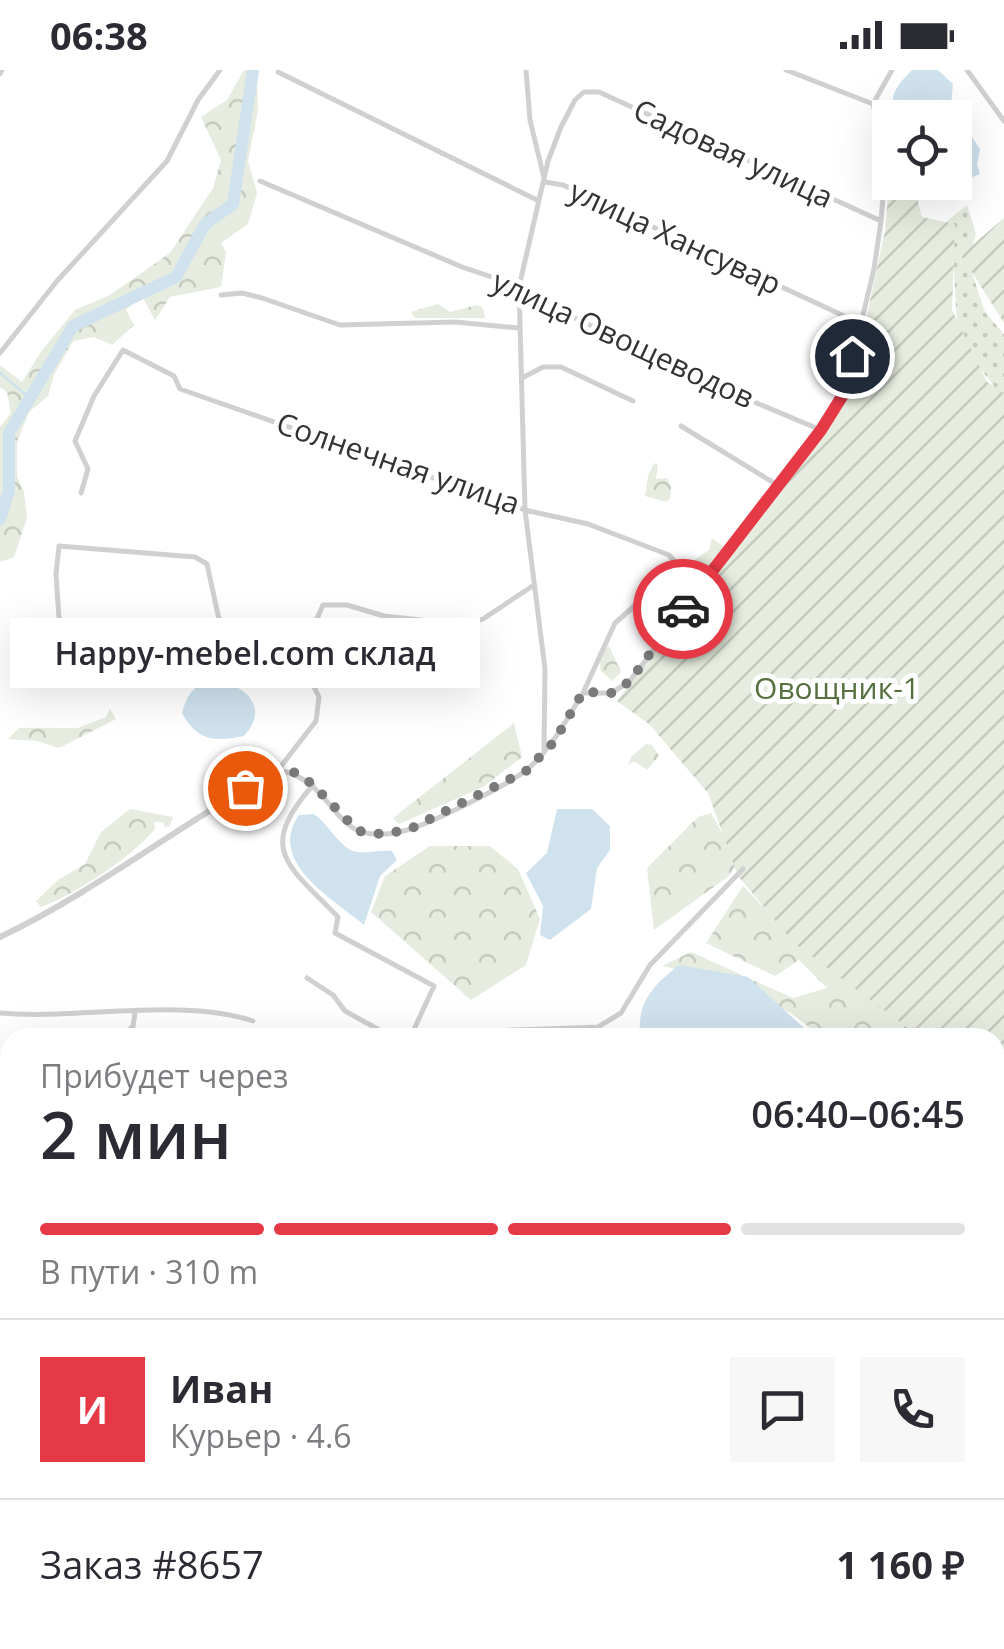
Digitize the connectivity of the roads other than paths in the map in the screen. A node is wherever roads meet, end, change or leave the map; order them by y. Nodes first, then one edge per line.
1 (220, 70) edge
2 (526, 70) edge
3 (786, 70) edge
4 (892, 70) edge
5 (967, 70) edge
6 (278, 72) edge
7 (875, 100) edge
8 (872, 104) edge
9 (1004, 121) edge
10 (260, 181) dead end
11 (544, 182) junction
12 (537, 200) junction
13 (883, 200) edge
14 (881, 221) junction
15 (519, 287) junction
16 (221, 295) dead end
17 (859, 323) junction
18 (519, 328) junction
19 (0, 353) edge
20 (522, 378) junction
21 (633, 401) dead end
22 (681, 426) dead end
23 (821, 430) junction
24 (780, 486) junction
25 (81, 493) dead end
26 (525, 510) junction
27 (535, 585) junction
28 (220, 624) junction
29 (300, 658) junction
30 (583, 692) junction
31 (544, 750) junction
32 (278, 770) junction
33 (312, 784) junction
34 (743, 869) dead end
35 (0, 937) edge
36 (307, 978) dead end
37 (0, 1013) edge
38 (135, 1013) junction
39 (253, 1021) dead end
40 (132, 1028) edge
41 (375, 1028) edge
42 (415, 1028) edge
43 (571, 1028) edge

1 - 19 street
2 - 11 street
3 - 8 street
4 - 7 street
5 - 9 street
6 - 12 street
10 - 15 street, улица Овощеводов
11 - 12 street
11 - 14 street, Садовая улица
11 - 17 street, улица Хансувар
12 - 15 street
13 - 14 street
14 - 17 street
15 - 18 street
15 - 23 street, улица Овощеводов
16 - 18 street, улица Овощеводов
17 - 23 street
18 - 20 street
20 - 21 street
20 - 26 street
22 - 24 street
23 - 24 street
24 - 30 street
25 - 26 street, Солнечная улица
26 - 27 street
26 - 30 street, Солнечная улица
27 - 29 street
27 - 31 street
28 - 28 street
28 - 29 street
29 - 32 street
30 - 31 street
31 - 33 street
32 - 33 street
32 - 35 street
33 - 42 street
34 - 43 street
36 - 41 street
37 - 38 street
38 - 39 street
38 - 40 street

